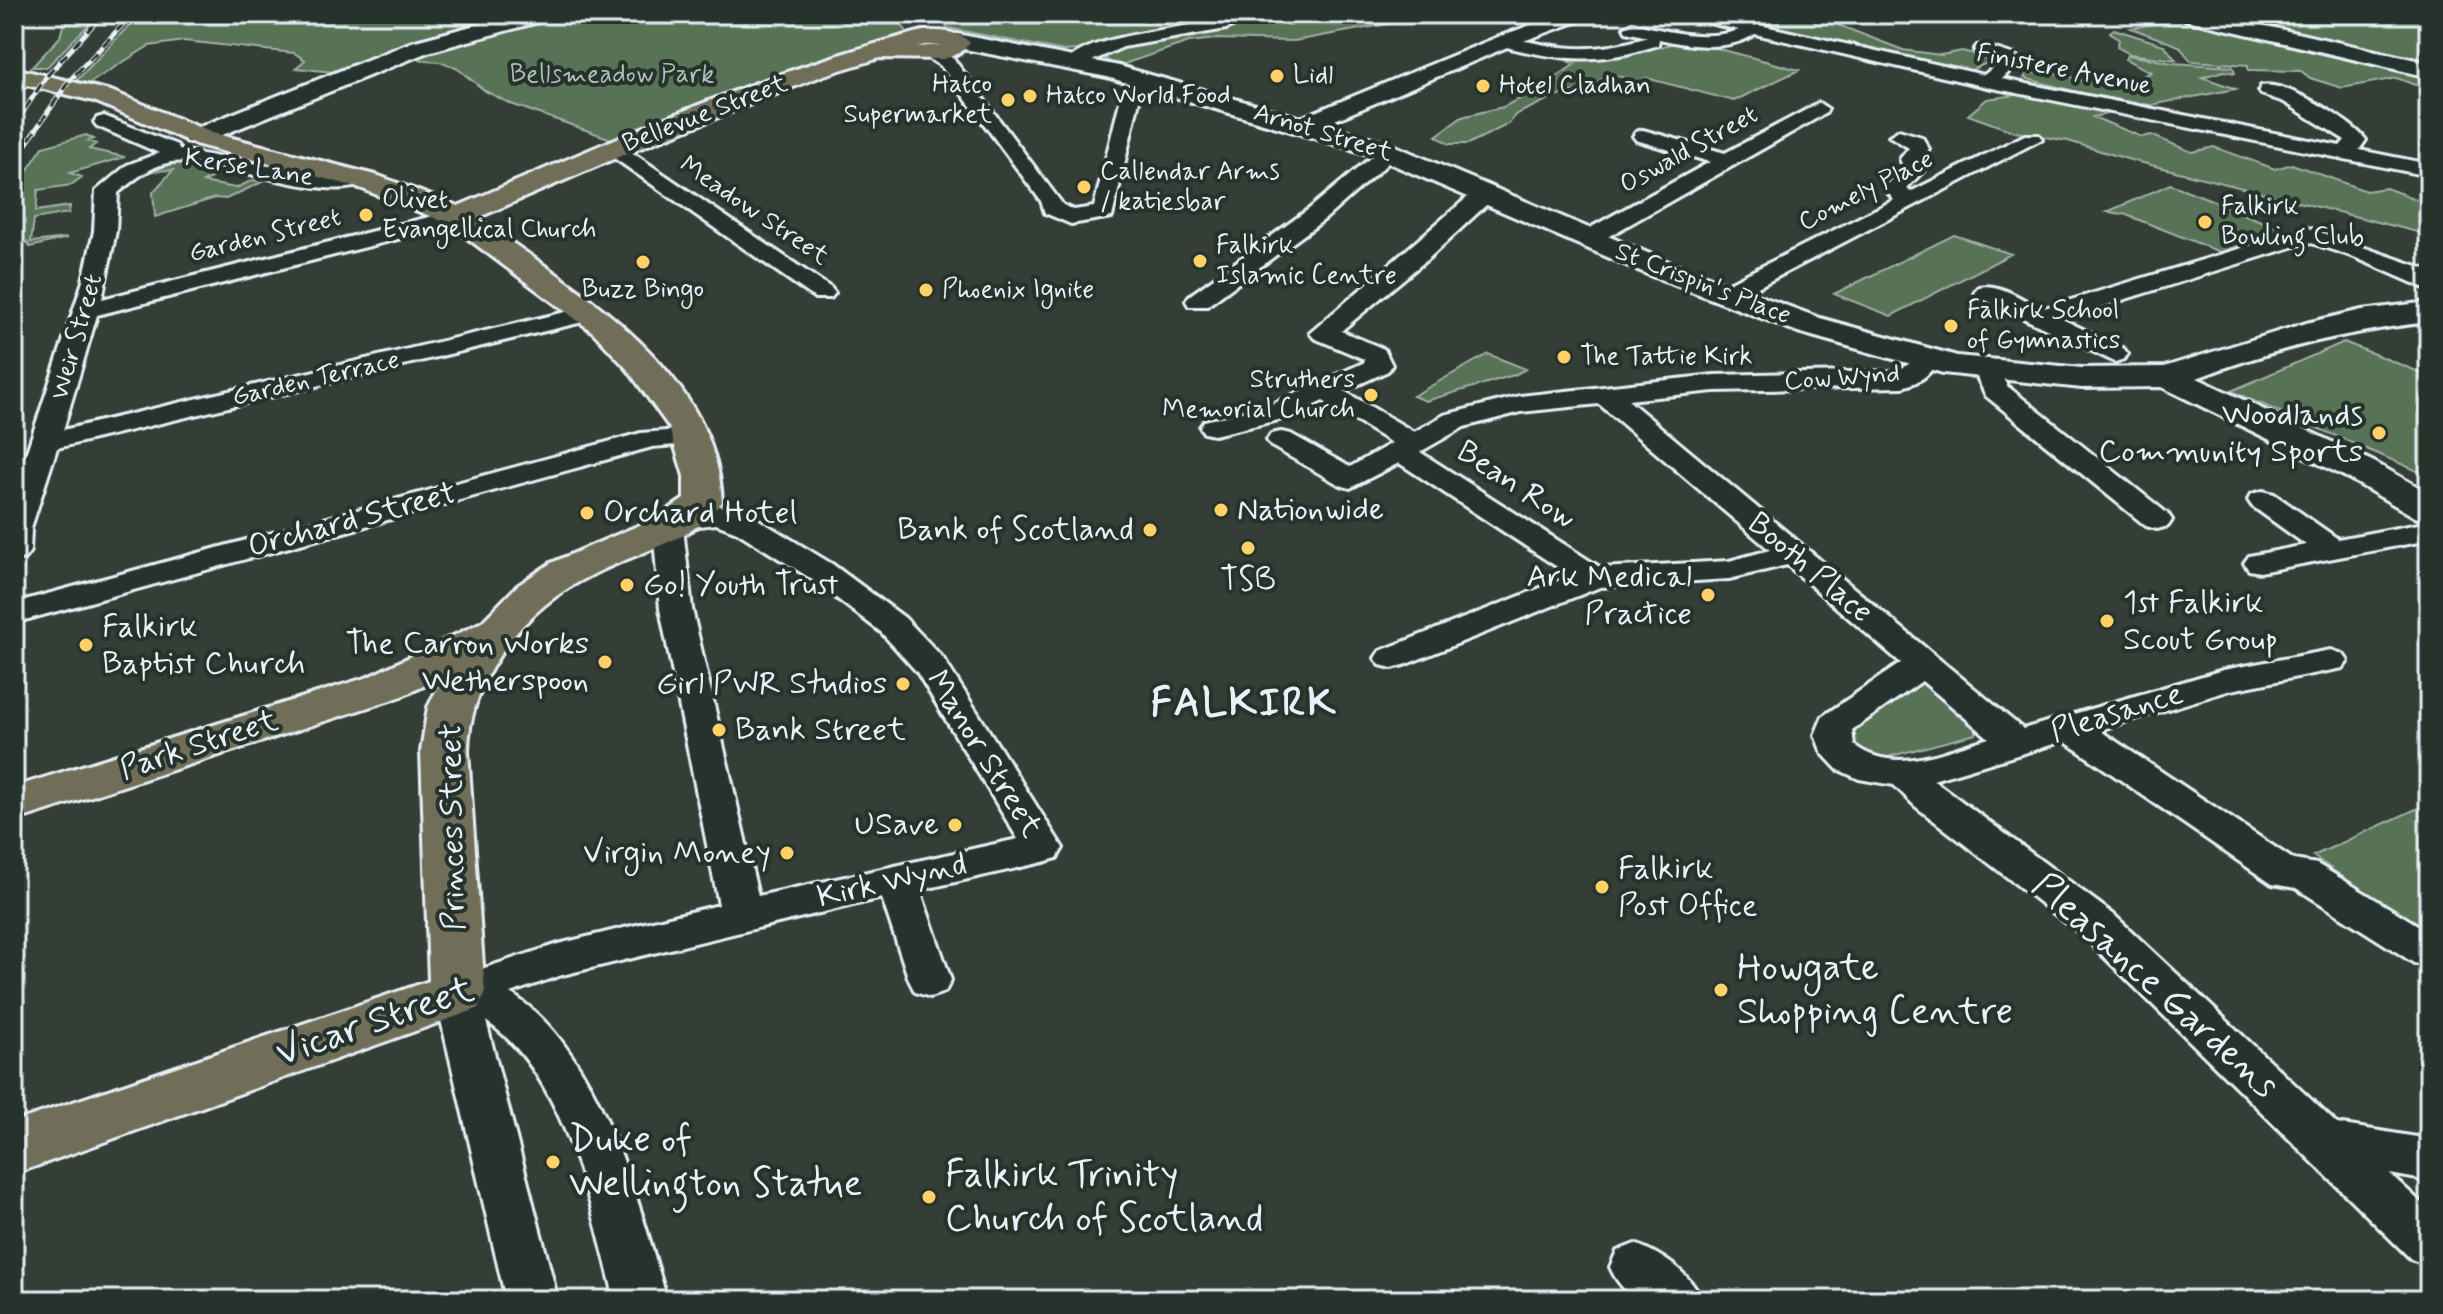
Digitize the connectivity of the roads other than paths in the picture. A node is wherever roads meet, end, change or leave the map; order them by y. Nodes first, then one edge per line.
1 (541, 14) edge
2 (1247, 14) edge
3 (1580, 14) edge
4 (1690, 14) edge
5 (2186, 14) edge
6 (1628, 26) dead end
7 (1755, 30) junction
8 (1505, 41) junction
9 (1652, 41) dead end
10 (933, 43) junction
11 (1983, 50) dead end
12 (1075, 62) junction
13 (2429, 70) edge
14 (15, 82) edge
15 (1987, 82) junction
16 (1154, 83) junction
17 (2268, 90) dead end
18 (1819, 109) dead end
19 (104, 122) dead end
20 (1301, 126) junction
21 (1643, 136) dead end
22 (1899, 136) dead end
23 (196, 137) junction
24 (2032, 139) dead end
25 (614, 149) junction
26 (2347, 151) junction
27 (1389, 152) junction
28 (169, 156) junction
29 (1727, 160) junction
30 (2429, 170) edge
31 (370, 181) junction
32 (529, 184) junction
33 (1487, 197) junction
34 (497, 198) junction
35 (1907, 202) junction
36 (466, 223) junction
37 (1587, 239) junction
38 (2429, 283) edge
39 (1987, 292) dead end
40 (823, 293) dead end
41 (1726, 294) junction
42 (1198, 301) dead end
43 (87, 310) junction
44 (2429, 312) edge
45 (587, 314) junction
46 (2041, 317) junction
47 (2115, 354) dead end
48 (1924, 359) junction
49 (1987, 371) junction
50 (2168, 377) junction
51 (1324, 390) junction
52 (1604, 394) junction
53 (1214, 427) dead end
54 (691, 437) junction
55 (1281, 440) dead end
56 (45, 443) junction
57 (1405, 446) junction
58 (2263, 500) dead end
59 (2429, 509) edge
60 (685, 516) junction
61 (2157, 520) dead end
62 (2429, 531) edge
63 (2332, 549) junction
64 (14, 551) edge
65 (1793, 554) junction
66 (2260, 563) dead end
67 (1595, 578) junction
68 (14, 613) edge
69 (510, 616) junction
70 (1392, 658) dead end
71 (2331, 661) dead end
72 (1923, 664) junction
73 (384, 687) junction
74 (454, 700) junction
75 (2070, 728) junction
76 (2017, 743) junction
77 (1904, 773) junction
78 (14, 804) edge
79 (1043, 848) joint
80 (896, 880) junction
81 (742, 915) junction
82 (2429, 952) edge
83 (930, 980) dead end
84 (457, 994) junction
85 (2328, 1143) junction
86 (15, 1156) edge
87 (2429, 1160) edge
88 (2429, 1243) edge
89 (1635, 1267) dead end
90 (532, 1300) edge
91 (641, 1300) edge
92 (1676, 1300) edge

1 - 23 main road
2 - 12 street
3 - 8 street
4 - 7 street, Finistere Avenue
5 - 13 street
6 - 7 street
7 - 15 street, Finistere Avenue
8 - 9 street
8 - 20 street
10 - 12 main road, Arnot Street
10 - 16 street
10 - 25 main road, Bellevue Street
11 - 15 street
12 - 16 main road, Arnot Street
14 - 23 main road, Kerse Lane
15 - 26 street, Finistere Avenue
16 - 20 main road, Arnot Street
17 - 26 street
18 - 29 street, Oswald Street
19 - 28 street, Kerse Lane
20 - 27 main road, Arnot Street
21 - 29 street
22 - 35 street
23 - 31 main road, Kerse Lane
24 - 35 street, Comely Place
25 - 32 main road, Bellevue Street
25 - 40 street, Meadow Street
26 - 30 street, Finistere Avenue
27 - 33 main road, Arnot Street
27 - 42 street
28 - 31 street, Kerse Lane
28 - 43 street, Weir Street
29 - 37 street, Oswald Street
31 - 34 main road, Kerse Lane
31 - 36 main road, Kerse Lane
32 - 34 main road, Bellevue Street
32 - 36 main road, Bellevue Street
33 - 37 main road, St Crispin's Place
33 - 51 street
34 - 36 main road, Bellevue Street
35 - 41 street, Comely Place
36 - 43 street, Garden Street
36 - 45 main road, Kerse Lane
37 - 41 main road, St Crispin's Place
38 - 46 street
39 - 46 street
41 - 48 main road, St Crispin's Place
43 - 56 street, Weir Street
44 - 50 main road, Cow Wynd
45 - 54 main road, Kerse Lane
45 - 56 street, Garden Terrace
46 - 47 street
48 - 49 main road, Cow Wynd
48 - 52 street, Cow Wynd
49 - 50 main road, Cow Wynd
49 - 61 street
50 - 59 main road
51 - 53 street
51 - 57 street, Bean Row
52 - 57 street, Cow Wynd
52 - 65 street, Booth Place
54 - 60 main road, Kerse Lane
54 - 68 street, Orchard Street
55 - 57 street, Cow Wynd
56 - 64 street, Weir Street
57 - 67 street, Bean Row
58 - 63 street
60 - 69 main road, Princes Street
60 - 79 street, Manor Street
60 - 81 street
62 - 63 street
63 - 66 street
65 - 67 street
65 - 72 street, Booth Place
67 - 70 street
69 - 73 main road, Park Street
69 - 74 main road, Princes Street
71 - 75 street, Pleasance
72 - 76 street, Booth Place
72 - 77 street
73 - 74 main road, Park Street
73 - 78 main road, Park Street
74 - 84 main road, Princes Street
75 - 76 street, Pleasance
75 - 82 street
76 - 77 street, Pleasance
77 - 85 street, Pleasance Gardens
79 - 80 street, Kirk Wynd
80 - 81 street, Kirk Wynd
80 - 83 street
81 - 84 street, Vicar Street
84 - 86 main road, Vicar Street
84 - 90 street
84 - 91 street
85 - 87 street
85 - 88 street, Pleasance Gardens
89 - 92 street

